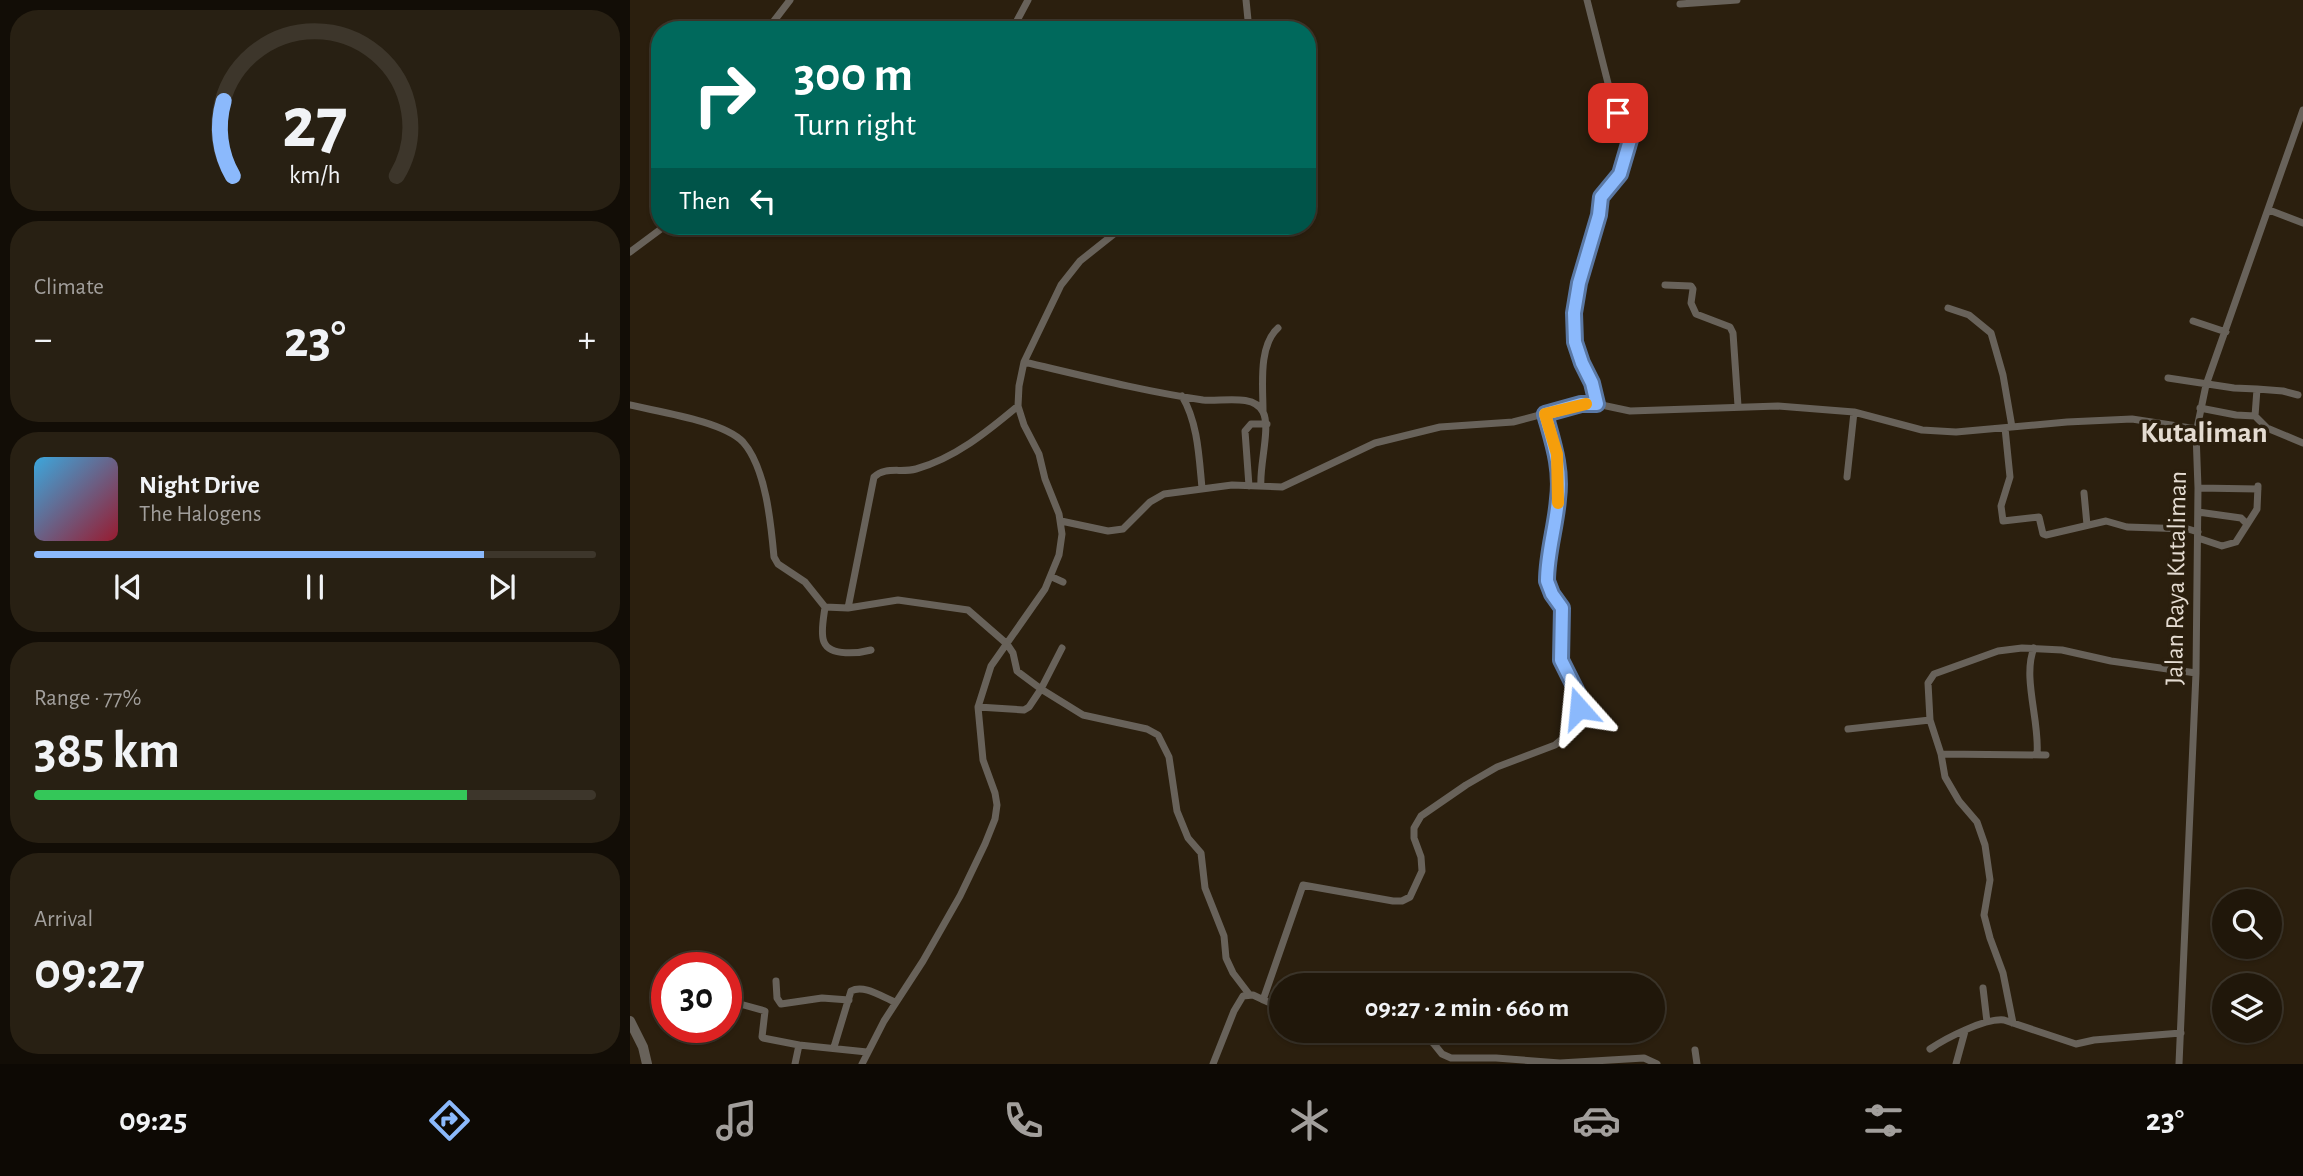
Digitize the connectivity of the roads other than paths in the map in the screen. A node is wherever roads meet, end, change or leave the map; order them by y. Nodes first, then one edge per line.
1 (790, 0) edge
2 (1028, 0) edge
3 (1246, 0) edge
4 (1587, 0) edge
5 (1737, 0) edge
6 (1711, 1) edge
7 (1680, 4) dead end
8 (774, 21) edge
9 (1017, 21) edge
10 (1248, 21) edge
11 (2303, 110) edge
12 (2269, 210) junction
13 (2303, 223) edge
14 (653, 235) edge
15 (1113, 235) edge
16 (630, 252) edge
17 (1665, 285) dead end
18 (1948, 308) dead end
19 (2193, 321) dead end
20 (1278, 328) dead end
21 (2226, 332) junction
22 (1024, 362) junction
23 (2168, 378) dead end
24 (2206, 385) junction
25 (2257, 389) junction
26 (2298, 395) dead end
27 (1182, 396) junction
28 (1597, 404) junction
29 (630, 405) edge
30 (1018, 406) junction
31 (1738, 406) junction
32 (2200, 408) junction
33 (1263, 411) junction
34 (1854, 412) junction
35 (1545, 414) junction
36 (2255, 416) junction
37 (1266, 424) junction
38 (2008, 428) junction
39 (2197, 429) junction
40 (2303, 443) edge
41 (1847, 477) dead end
42 (1249, 485) junction
43 (1261, 486) junction
44 (1202, 488) junction
45 (2198, 488) junction
46 (2084, 493) dead end
47 (2198, 512) junction
48 (1061, 521) junction
49 (2247, 524) junction
50 (2087, 525) junction
51 (2198, 535) junction
52 (1052, 577) junction
53 (1063, 582) dead end
54 (825, 607) junction
55 (848, 608) junction
56 (1007, 644) junction
57 (1062, 648) dead end
58 (2034, 648) junction
59 (872, 650) dead end
60 (2196, 673) junction
61 (1041, 689) junction
62 (978, 707) junction
63 (1930, 720) junction
64 (1848, 729) dead end
65 (1941, 754) junction
66 (2037, 754) junction
67 (2046, 755) dead end
68 (776, 981) dead end
69 (1983, 988) dead end
70 (1249, 994) junction
71 (849, 1000) junction
72 (1264, 1000) junction
73 (895, 1002) junction
74 (1269, 1002) edge
75 (742, 1005) edge
76 (630, 1021) edge
77 (1987, 1022) junction
78 (2013, 1023) junction
79 (1965, 1031) junction
80 (2181, 1033) junction
81 (1433, 1043) edge
82 (799, 1045) junction
83 (834, 1047) junction
84 (1930, 1049) dead end
85 (1695, 1050) dead end
86 (867, 1052) junction
87 (647, 1064) edge
88 (795, 1064) edge
89 (862, 1064) edge
90 (1213, 1064) edge
91 (1657, 1064) edge
92 (1697, 1064) edge
93 (1956, 1064) edge
94 (2179, 1064) edge

1 - 8 street
2 - 9 street
3 - 10 street
4 - 28 street
5 - 6 street
6 - 7 street
11 - 12 street, Jalan Raya Kutaliman
12 - 13 street
12 - 21 street, Jalan Raya Kutaliman
14 - 16 street
15 - 22 street
17 - 31 street
18 - 38 street
19 - 21 street
20 - 33 street
21 - 24 street, Jalan Raya Kutaliman
22 - 27 street
22 - 30 street
23 - 24 street
24 - 25 street
24 - 32 street, Jalan Raya Kutaliman
25 - 26 street
25 - 36 street
27 - 33 street
27 - 44 street
28 - 31 street
28 - 35 street
29 - 54 street
30 - 48 street
30 - 55 street
31 - 34 street
32 - 36 street
32 - 39 street, Jalan Raya Kutaliman
33 - 37 street
34 - 38 street
34 - 41 street
35 - 43 street
35 - 72 street
36 - 40 street
37 - 42 street
37 - 43 street
38 - 39 street
38 - 50 street
39 - 45 street, Jalan Raya Kutaliman
42 - 43 street
42 - 44 street
44 - 48 street
45 - 47 street, Jalan Raya Kutaliman
45 - 49 street
46 - 50 street
47 - 49 street
47 - 51 street, Jalan Raya Kutaliman
48 - 52 street
49 - 51 street
50 - 51 street
51 - 60 street, Jalan Raya Kutaliman
52 - 53 street
52 - 56 street
54 - 55 street
54 - 59 street
55 - 56 street
56 - 61 street
56 - 62 street
57 - 61 street
58 - 60 street
58 - 63 street
58 - 66 street
60 - 80 street, Jalan Raya Kutaliman
61 - 62 street
61 - 70 street
62 - 73 street
63 - 64 street
63 - 65 street
65 - 66 street
65 - 78 street
66 - 67 street
68 - 71 street
69 - 77 street
70 - 72 street
70 - 90 street
71 - 73 street
71 - 83 street
72 - 74 street
73 - 86 street
75 - 82 street
76 - 87 street
77 - 78 street
77 - 79 street
78 - 80 street
79 - 84 street
79 - 93 street
80 - 94 street, Jalan Raya Kutaliman
81 - 91 street
82 - 83 street
82 - 88 street
83 - 86 street
85 - 92 street
86 - 89 street

